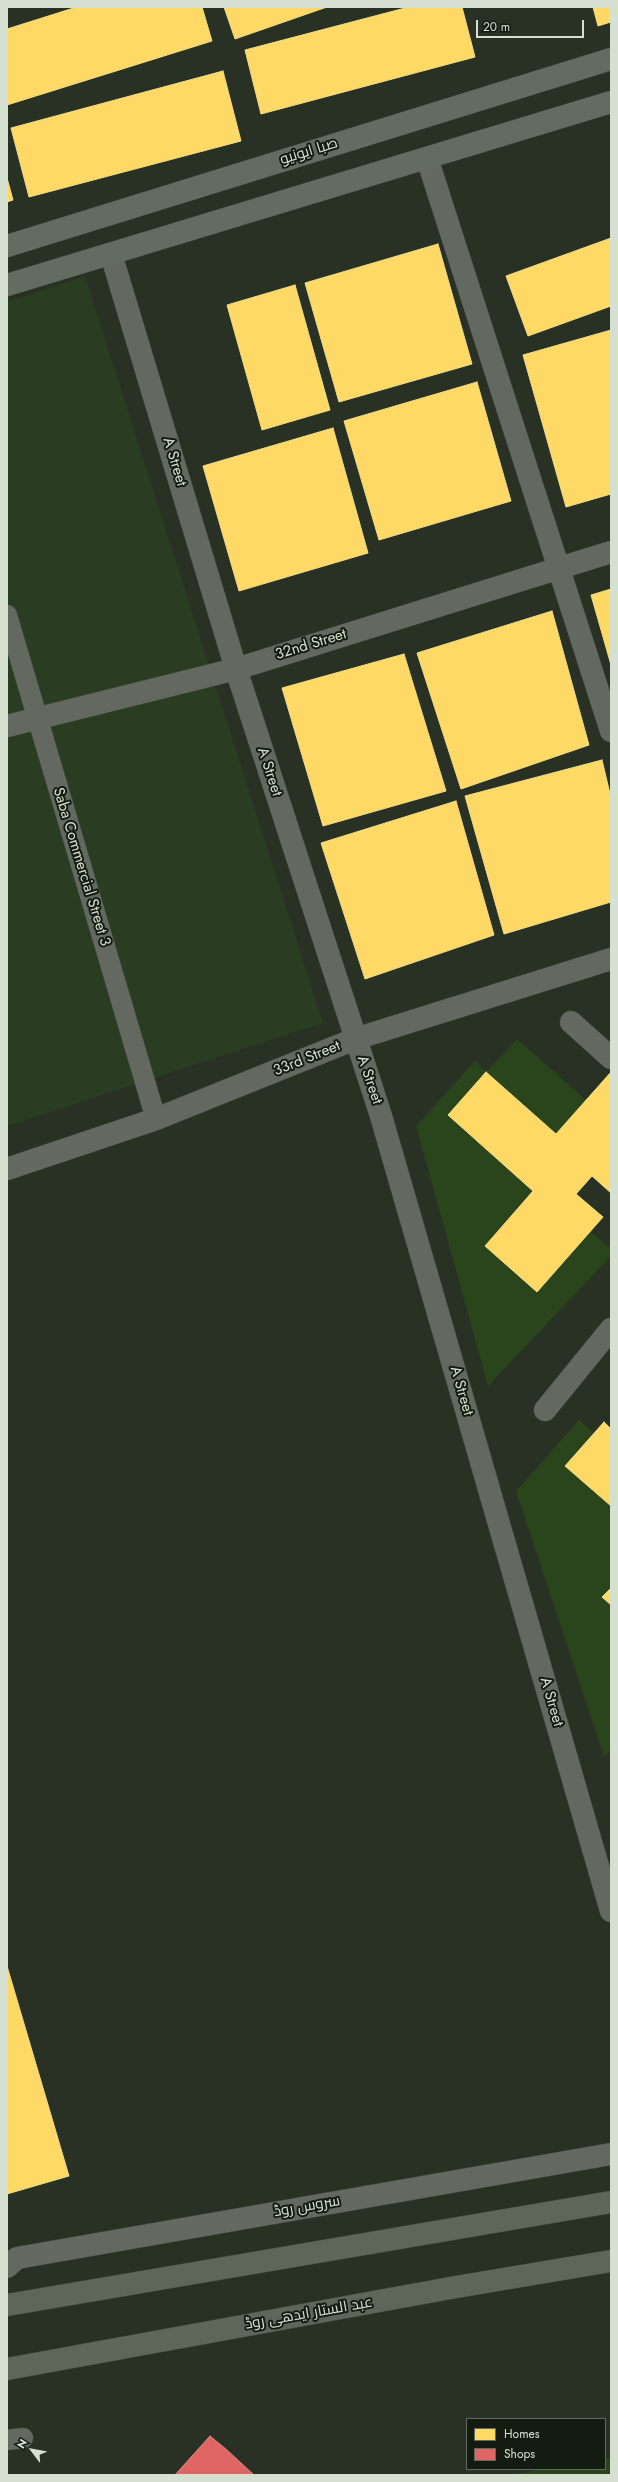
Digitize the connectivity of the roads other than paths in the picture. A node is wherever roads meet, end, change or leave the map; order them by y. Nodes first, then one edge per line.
1 (611, 59) edge
2 (611, 102) edge
3 (427, 158) junction
4 (7, 246) edge
5 (111, 254) junction
6 (7, 285) edge
7 (611, 552) edge
8 (558, 568) junction
9 (7, 615) edge
10 (236, 669) junction
11 (36, 718) junction
12 (7, 726) edge
13 (611, 731) edge
14 (611, 959) edge
15 (571, 1022) dead end
16 (355, 1039) junction
17 (611, 1058) edge
18 (156, 1119) junction
19 (7, 1169) edge
20 (611, 1329) edge
21 (545, 1410) dead end
22 (611, 1911) edge
23 (611, 2154) edge
24 (611, 2202) edge
25 (611, 2262) edge
26 (7, 2267) edge
27 (7, 2305) edge
28 (7, 2369) edge

1 - 4 main road, صبا ایونیو
2 - 3 main road
3 - 5 main road
3 - 8 street
5 - 6 main road
5 - 10 street, A Street
7 - 8 street, 32nd Street
8 - 10 street, 32nd Street
8 - 13 street
9 - 11 lane, Saba Commercial Street 3
10 - 11 street, 32nd Street
10 - 16 street, A Street
11 - 12 street, 32nd Street
11 - 18 lane, Saba Commercial Street 3
14 - 16 street, 33rd Street
15 - 17 street
16 - 18 street, 33rd Street
16 - 22 street, A Street
18 - 19 street, 33rd Street
20 - 21 street
23 - 26 street, سروس روڈ
24 - 27 main road
25 - 28 main road, عبد الستار ایدھی روڈ

